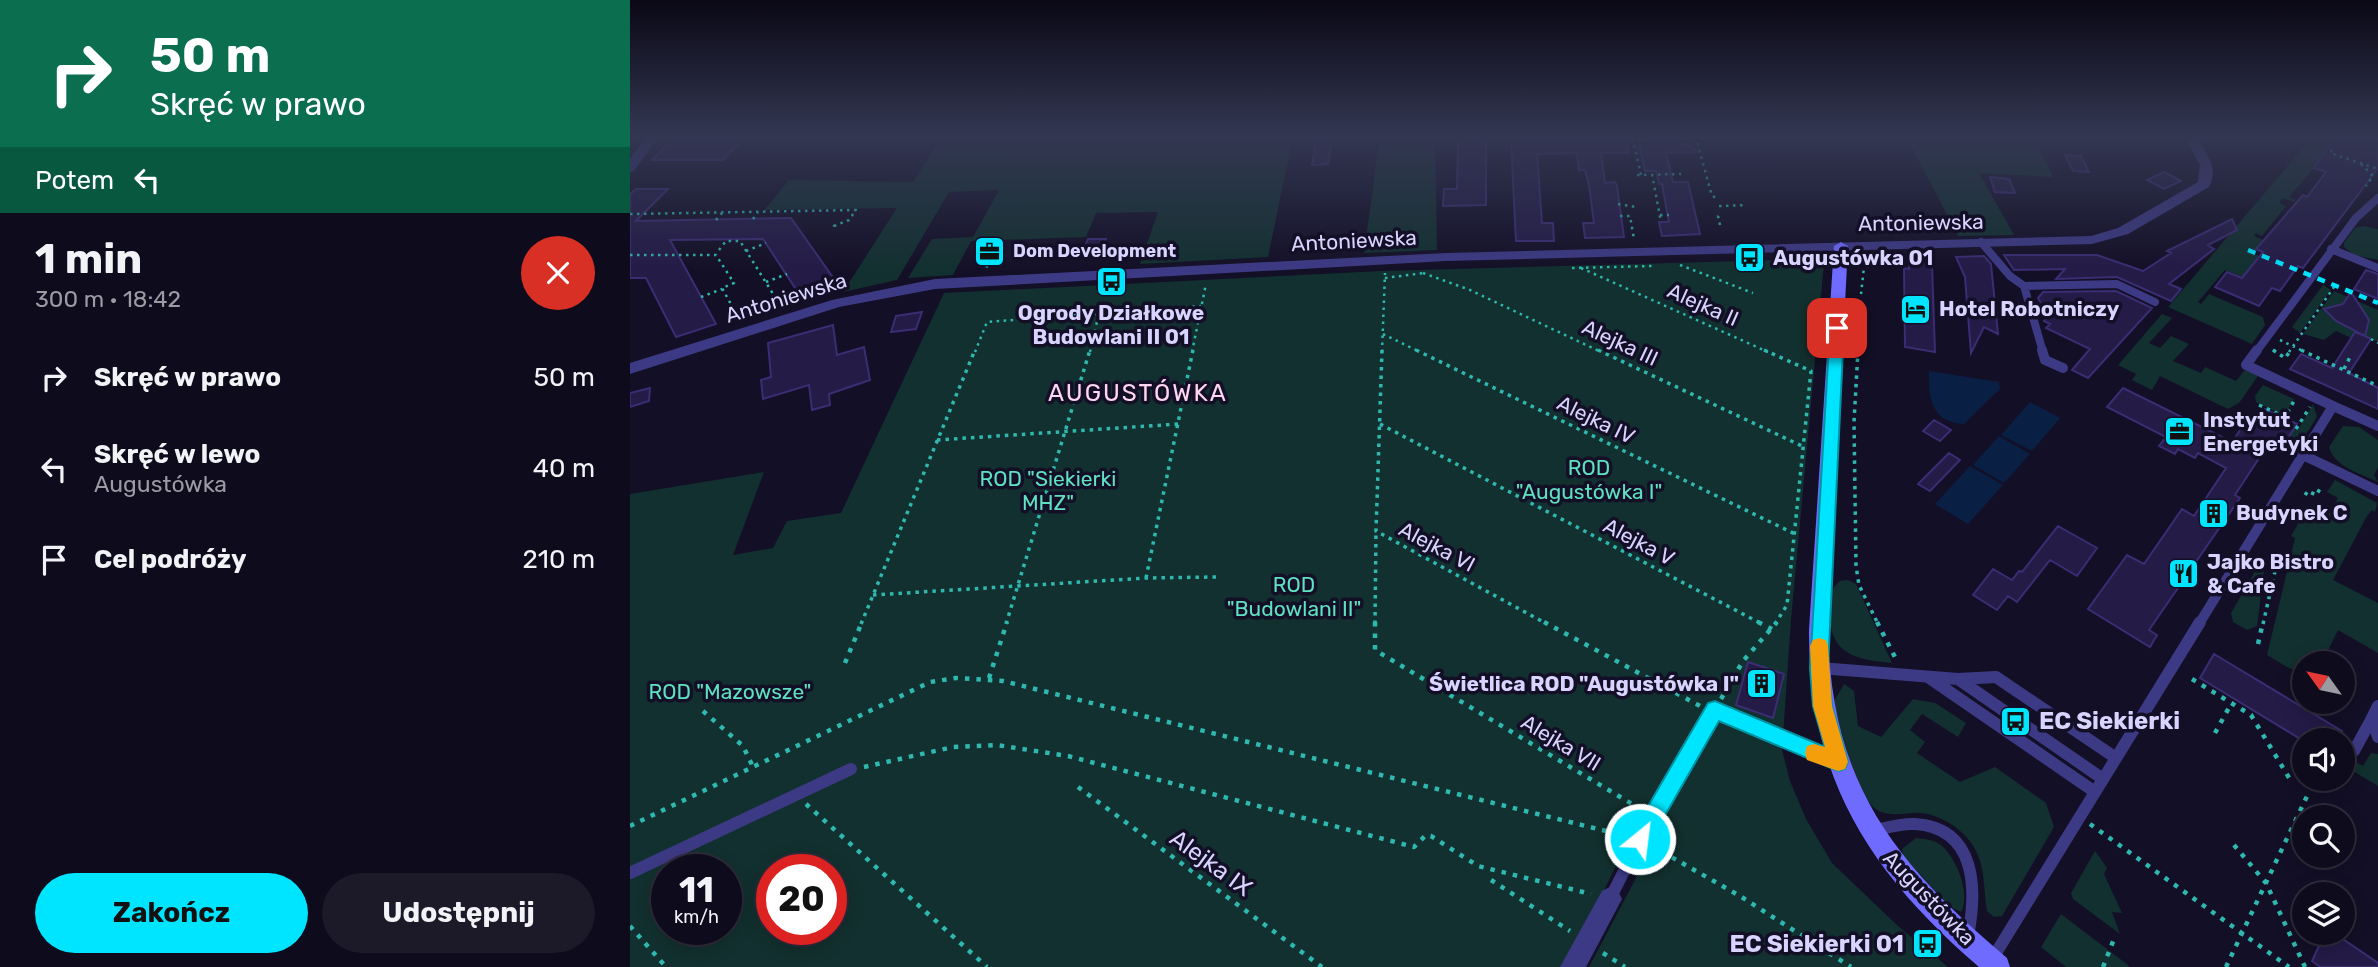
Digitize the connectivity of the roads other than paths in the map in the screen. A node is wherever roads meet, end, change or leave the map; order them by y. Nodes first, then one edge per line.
1 (2205, 181) edge
2 (2378, 198) edge
3 (1981, 242) junction
4 (1841, 246) junction
5 (2331, 250) junction
6 (2378, 268) edge
7 (2024, 286) junction
8 (2155, 302) dead end
9 (2063, 368) dead end
10 (630, 369) edge
11 (2333, 406) junction
12 (2378, 426) edge
13 (2303, 455) junction
14 (2378, 491) edge
15 (1819, 668) junction
16 (1926, 675) junction
17 (1958, 679) junction
18 (2378, 706) edge
19 (2372, 718) junction
20 (2378, 737) edge
21 (2355, 749) edge
22 (2116, 758) junction
23 (1838, 762) junction
24 (852, 769) road end
25 (2103, 779) junction
26 (2095, 792) junction
27 (1870, 831) junction
28 (630, 873) edge
29 (1610, 899) joint
30 (1967, 940) junction
31 (1994, 964) edge
32 (1572, 967) edge

1 - 3 street, Antoniewska
2 - 5 lane
3 - 4 street, Antoniewska
3 - 7 lane
4 - 10 street, Antoniewska
4 - 15 street, Augustówka
5 - 6 lane
5 - 11 lane
7 - 8 lane
7 - 9 lane
11 - 12 lane
11 - 13 lane
13 - 14 lane
13 - 22 lane
15 - 16 lane
15 - 23 street, Augustówka
16 - 17 lane
16 - 26 lane
17 - 22 lane
17 - 25 lane
18 - 19 lane
19 - 20 lane
19 - 21 lane
22 - 25 lane
23 - 27 street, Augustówka
23 - 29 lane
24 - 28 lane
25 - 26 lane
26 - 31 lane
27 - 30 street, Augustówka
27 - 30 lane
29 - 32 street
30 - 31 street, Augustówka

